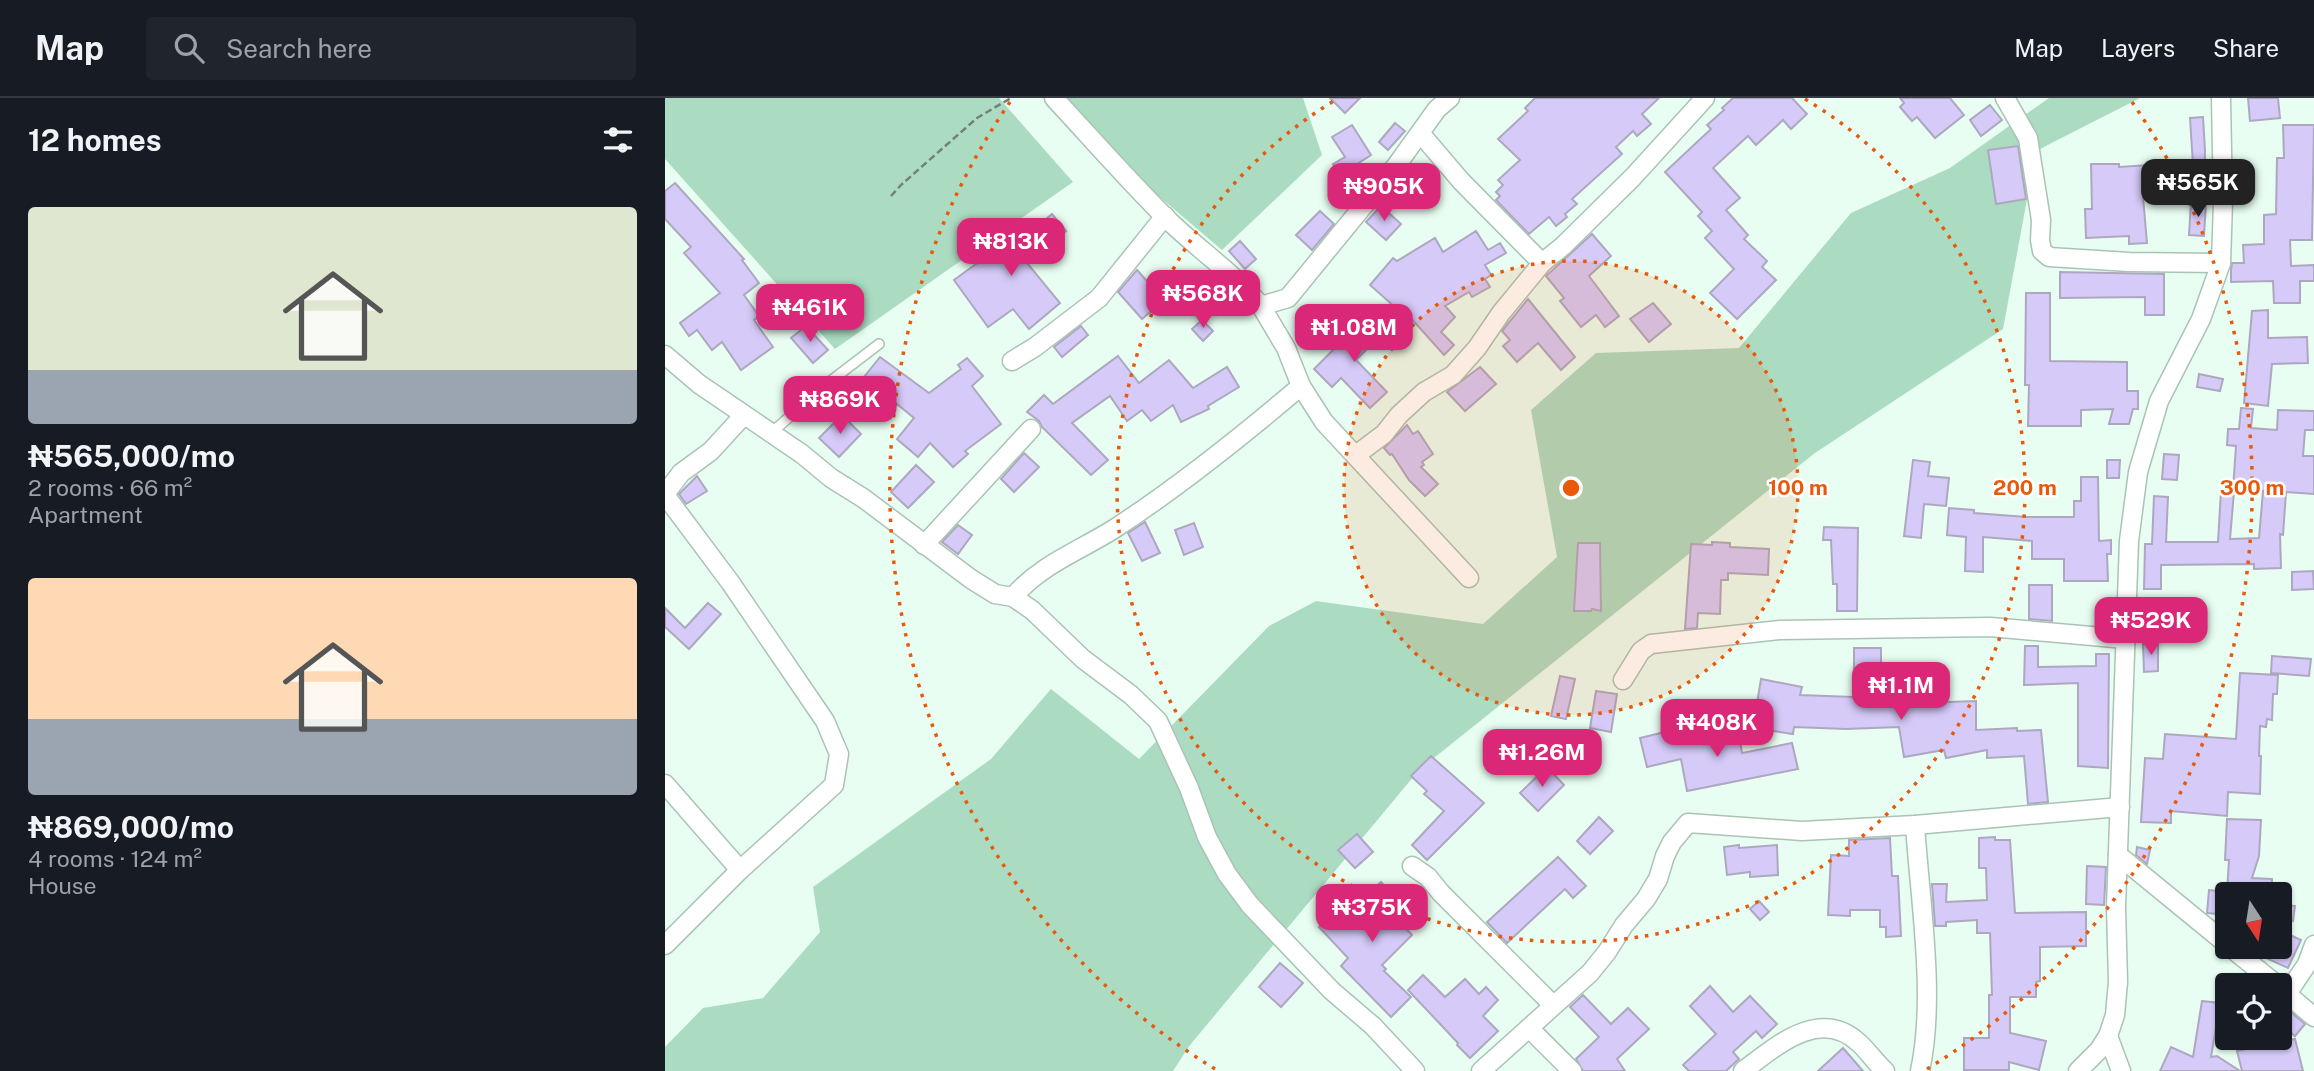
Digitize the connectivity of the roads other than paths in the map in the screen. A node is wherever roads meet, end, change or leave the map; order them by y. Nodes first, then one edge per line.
1 (1053, 98) edge
2 (1450, 98) edge
3 (1705, 98) edge
4 (2005, 98) edge
5 (2221, 98) edge
6 (1421, 134) junction
7 (1165, 216) junction
8 (1542, 262) junction
9 (2221, 263) junction
10 (1261, 306) junction
11 (879, 344) dead end
12 (665, 355) edge
13 (1012, 361) dead end
14 (1301, 386) junction
15 (743, 416) junction
16 (1031, 429) dead end
17 (770, 434) junction
18 (1356, 455) junction
19 (665, 494) edge
20 (925, 545) junction
21 (1469, 578) dead end
22 (1013, 597) junction
23 (2126, 639) junction
24 (1623, 680) dead end
25 (665, 784) edge
26 (2120, 807) junction
27 (1916, 825) junction
28 (2118, 855) junction
29 (1412, 866) dead end
30 (740, 870) junction
31 (2215, 935) edge
32 (665, 945) edge
33 (2314, 945) edge
34 (2245, 959) edge
35 (2262, 973) edge
36 (2292, 978) edge
37 (2292, 998) edge
38 (1553, 1005) junction
39 (2314, 1017) edge
40 (1529, 1028) junction
41 (2108, 1036) junction
42 (1415, 1071) edge
43 (1481, 1071) edge
44 (1572, 1071) edge
45 (1743, 1071) edge
46 (1885, 1071) edge
47 (1920, 1071) edge
48 (2078, 1071) edge
49 (2121, 1071) edge

1 - 7 street
2 - 6 street
3 - 8 street
4 - 9 street
5 - 9 street
6 - 8 street
6 - 10 street
7 - 10 street
7 - 13 street
8 - 18 street
9 - 23 street
10 - 14 street
11 - 17 lane
12 - 15 street
14 - 18 street
14 - 22 street
15 - 17 street
15 - 19 street
16 - 20 street
17 - 20 street
18 - 21 street
19 - 30 street
20 - 22 street
22 - 42 street
23 - 24 street
23 - 26 street
25 - 30 street
26 - 27 street
26 - 28 street
27 - 38 street
27 - 47 street
28 - 31 street
28 - 41 street
29 - 38 street
30 - 32 street
33 - 36 street
34 - 35 street
37 - 39 street
38 - 40 street
40 - 43 street
40 - 44 street
41 - 48 street
41 - 49 street
45 - 46 street

